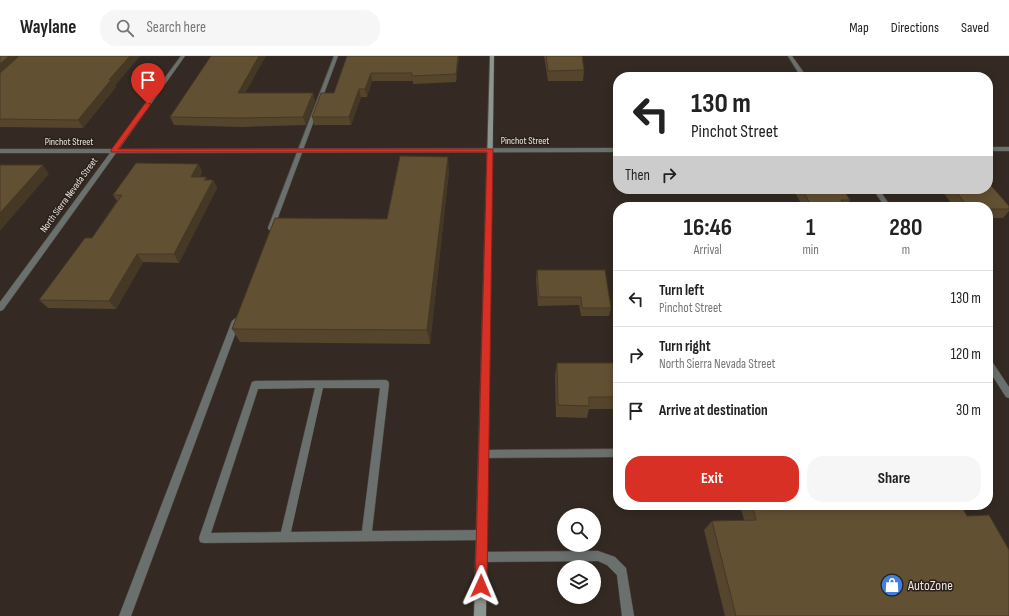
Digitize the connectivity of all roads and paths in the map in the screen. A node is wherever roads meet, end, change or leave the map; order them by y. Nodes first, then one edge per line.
1 (183, 56) edge
2 (336, 56) edge
3 (492, 56) edge
4 (790, 56) edge
5 (801, 72) edge
6 (993, 149) edge
7 (1009, 149) edge
8 (300, 150) junction
9 (490, 150) junction
10 (613, 150) edge
11 (0, 151) edge
12 (114, 151) junction
13 (267, 239) edge
14 (0, 308) edge
15 (239, 313) edge
16 (993, 370) edge
17 (320, 384) junction
18 (1009, 394) edge
19 (613, 453) edge
20 (484, 454) junction
21 (482, 535) junction
22 (366, 536) junction
23 (285, 537) junction
24 (482, 557) junction
25 (125, 616) edge
26 (480, 616) edge
27 (628, 616) edge

1 - 12 street, North Sierra Nevada Street
2 - 8 street
3 - 9 main road
4 - 5 street
6 - 7 street
8 - 9 street, Pinchot Street
8 - 12 street, Pinchot Street
8 - 13 street
9 - 10 street, Pinchot Street
9 - 20 main road
11 - 12 street, Pinchot Street
12 - 14 street, North Sierra Nevada Street
15 - 25 street
16 - 18 street
17 - 22 street
17 - 23 street
17 - 23 street
19 - 20 street
20 - 21 main road
21 - 22 street
21 - 24 main road
22 - 23 street
24 - 26 main road
24 - 27 street

